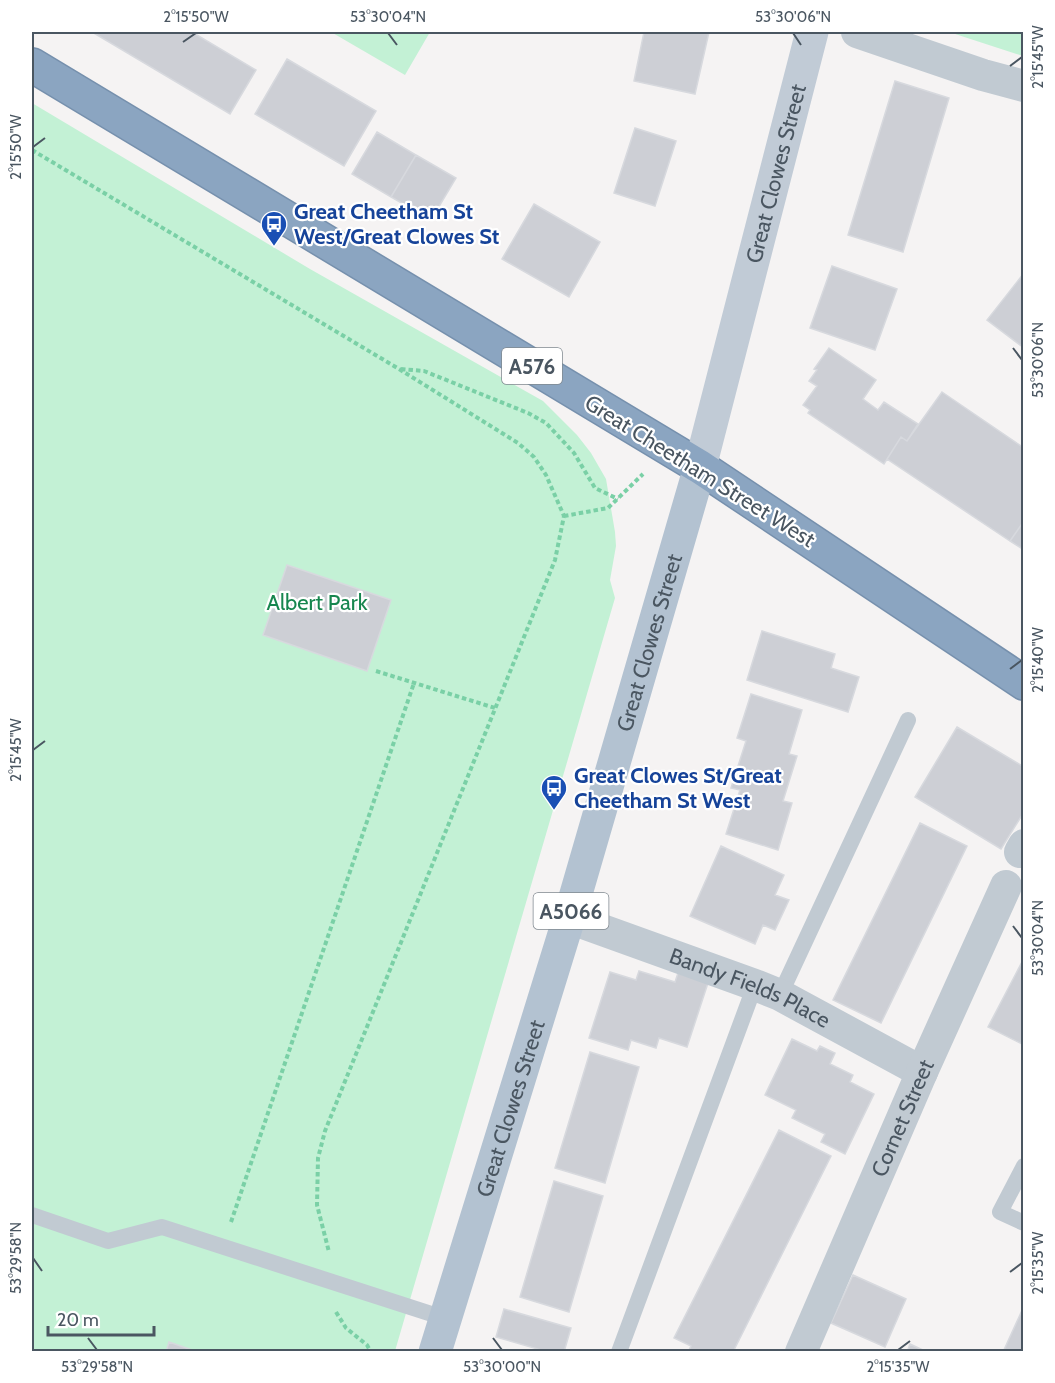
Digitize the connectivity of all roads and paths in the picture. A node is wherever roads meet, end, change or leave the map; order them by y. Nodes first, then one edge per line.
1 (812, 32) edge
2 (857, 32) edge
3 (32, 65) edge
4 (1023, 86) edge
5 (32, 150) edge
6 (398, 369) junction
7 (670, 449) junction
8 (700, 467) junction
9 (618, 499) junction
10 (564, 516) junction
11 (376, 671) dead end
12 (414, 683) junction
13 (1023, 683) edge
14 (495, 708) junction
15 (908, 720) dead end
16 (1006, 886) dead end
17 (569, 918) junction
18 (768, 990) junction
19 (922, 1072) junction
20 (1023, 1166) edge
21 (32, 1215) edge
22 (1023, 1223) edge
23 (223, 1246) junction
24 (322, 1279) junction
25 (444, 1318) junction
26 (371, 1352) edge
27 (435, 1352) edge
28 (620, 1352) edge
29 (801, 1352) edge

1 - 8 main road, Great Clowes Street
2 - 4 street
3 - 7 highway, Great Cheetham Street West / A576
5 - 6 path
6 - 9 path
6 - 10 path
7 - 8 highway, Great Cheetham Street West / A576
7 - 9 path
8 - 13 highway, Great Cheetham Street West / A576
8 - 17 main road, Great Clowes Street / A5066
9 - 10 path
10 - 14 path
11 - 12 path
12 - 14 path
12 - 23 path
14 - 24 path
15 - 18 lane
16 - 19 street, Cornet Street
17 - 18 street, Bandy Fields Place
17 - 25 main road, Great Clowes Street / A5066
18 - 19 street, Bandy Fields Place
18 - 28 lane
19 - 29 street, Cornet Street
20 - 22 lane
21 - 23 lane
23 - 24 lane
24 - 25 lane
24 - 26 path
25 - 27 main road, Great Clowes Street / A5066

